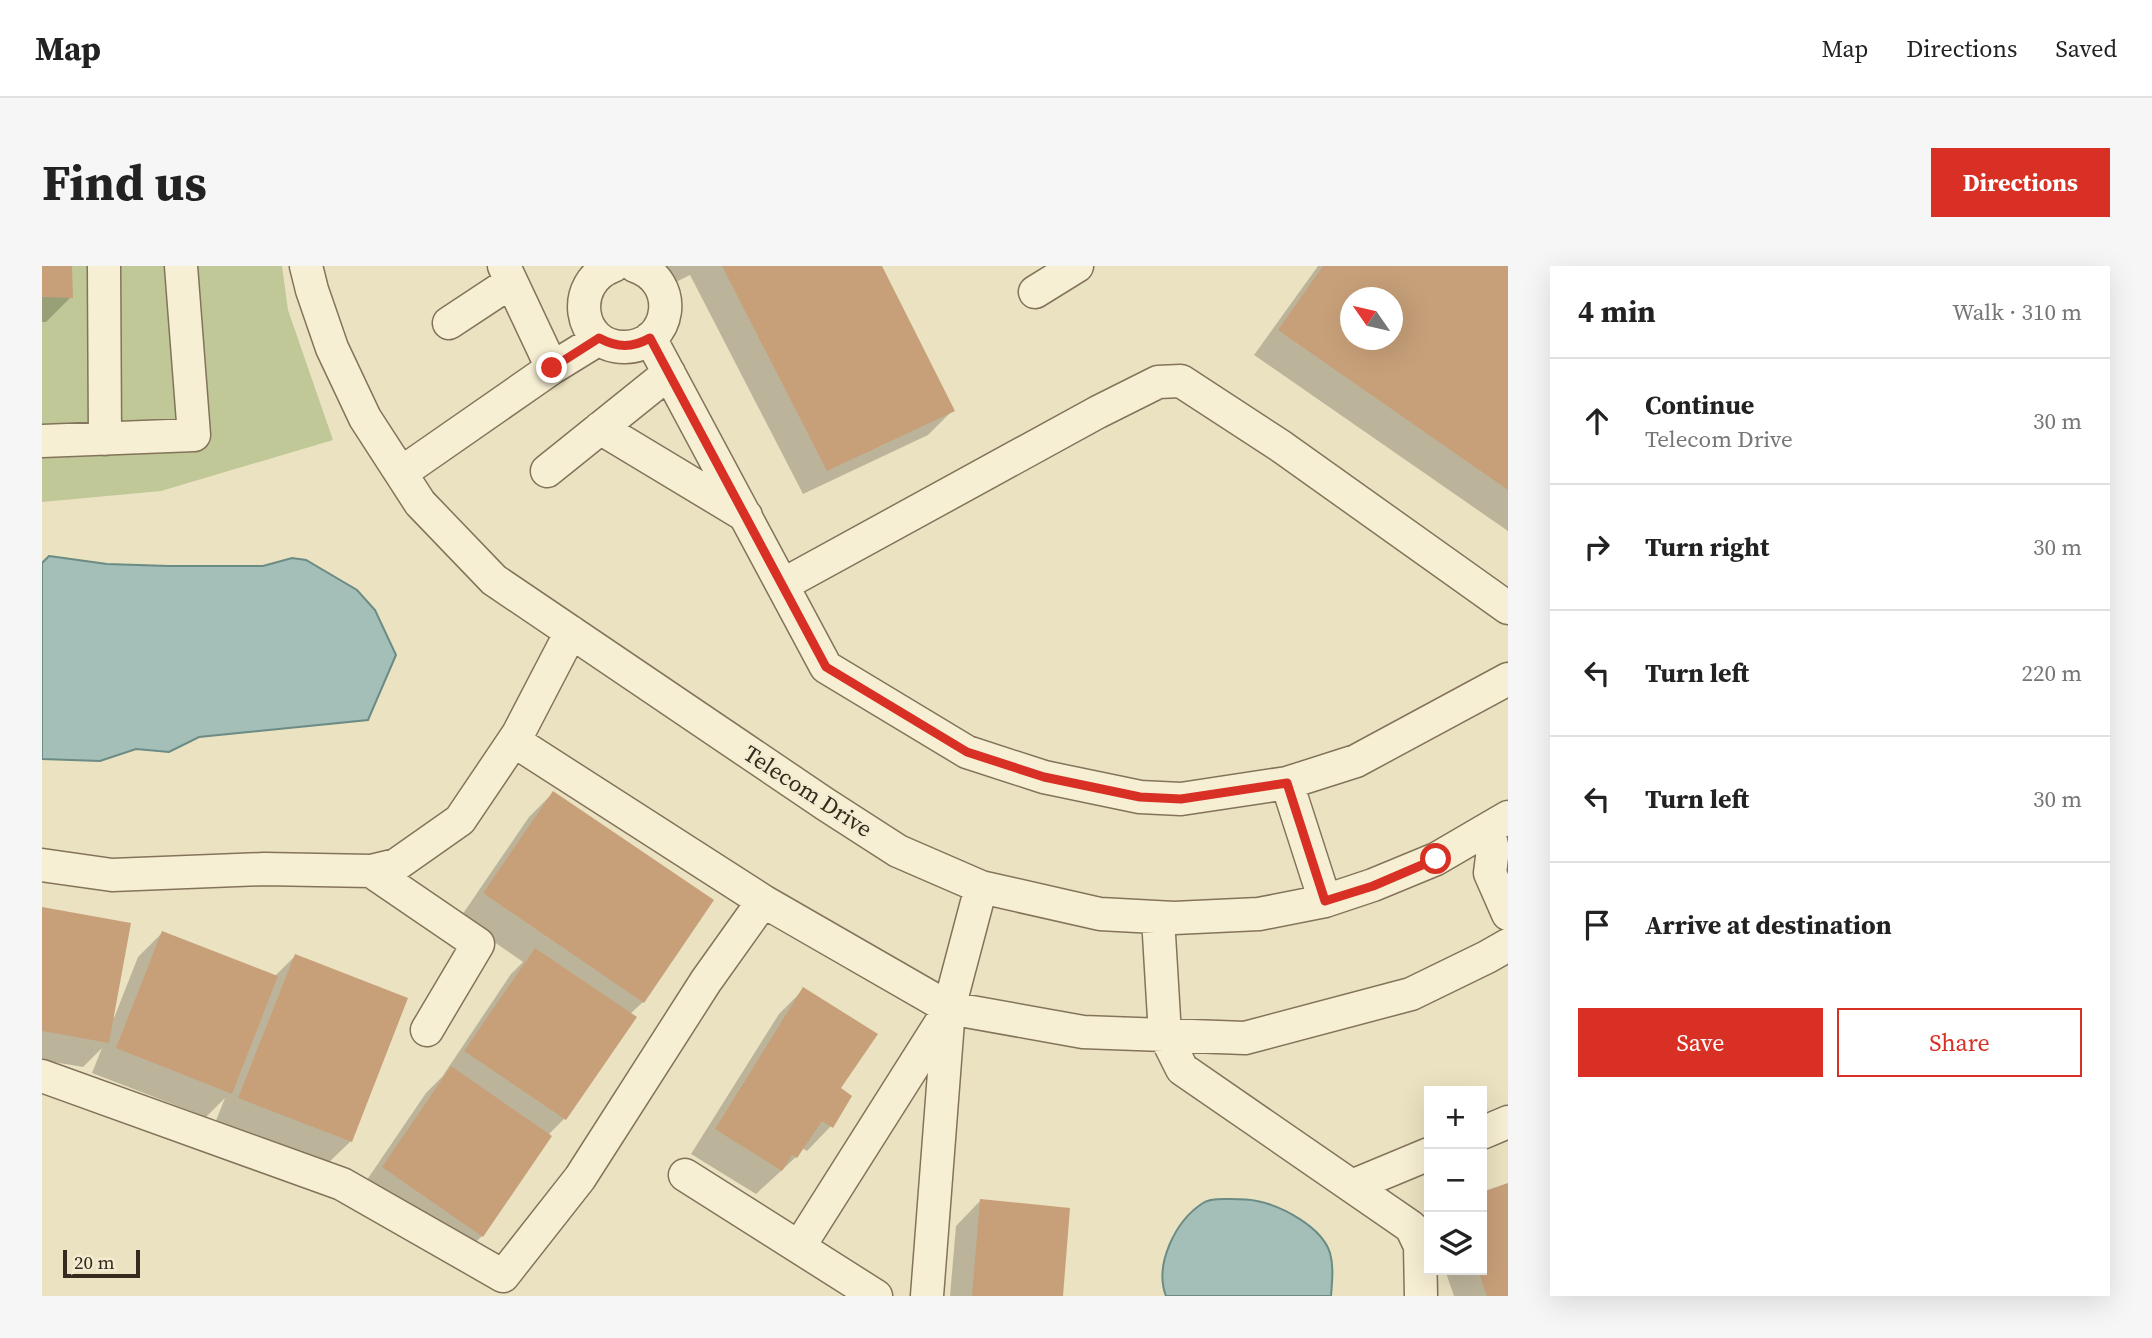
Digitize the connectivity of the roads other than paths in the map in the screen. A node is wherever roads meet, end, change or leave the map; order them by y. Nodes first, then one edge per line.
1 (104, 266) edge
2 (181, 266) edge
3 (306, 266) edge
4 (613, 266) edge
5 (635, 266) edge
6 (1077, 266) edge
7 (507, 274) edge
8 (1035, 292) dead end
9 (449, 323) dead end
10 (599, 338) junction
11 (650, 338) junction
12 (552, 368) junction
13 (669, 373) junction
14 (600, 428) junction
15 (105, 439) junction
16 (42, 441) edge
17 (548, 471) dead end
18 (401, 473) junction
19 (747, 517) junction
20 (784, 584) junction
21 (1508, 608) edge
22 (571, 632) junction
23 (1508, 679) edge
24 (514, 741) junction
25 (1287, 783) junction
26 (1499, 838) edge
27 (42, 865) edge
28 (371, 871) junction
29 (981, 887) junction
30 (763, 901) junction
31 (1325, 901) junction
32 (1508, 914) edge
33 (1158, 918) junction
34 (1508, 945) edge
35 (949, 1009) junction
36 (427, 1030) dead end
37 (1165, 1035) junction
38 (42, 1076) edge
39 (1508, 1122) edge
40 (1487, 1131) edge
41 (1424, 1156) edge
42 (685, 1175) dead end
43 (1352, 1186) junction
44 (799, 1247) junction
45 (876, 1296) edge
46 (927, 1296) edge
47 (1421, 1296) edge

1 - 15 street
2 - 15 street
3 - 18 street, Telecom Drive
4 - 10 street
5 - 11 street
6 - 8 street
7 - 9 street
7 - 12 street
10 - 11 street
10 - 12 street
11 - 13 street
12 - 18 street
13 - 14 street
13 - 19 street
14 - 17 street
14 - 19 street
15 - 16 street
18 - 22 street, Telecom Drive
19 - 20 street
20 - 21 street
20 - 25 street
22 - 24 street
22 - 29 street, Telecom Drive
23 - 25 street
24 - 28 street
24 - 30 street
25 - 31 street
26 - 31 street, Telecom Drive
26 - 32 street
27 - 28 street
28 - 36 street
29 - 33 street, Telecom Drive
29 - 35 street
30 - 35 street
30 - 38 street
31 - 33 street, Telecom Drive
33 - 37 street
34 - 37 street
35 - 37 street
35 - 44 street
35 - 46 street
37 - 43 street
39 - 40 street
41 - 43 street
42 - 44 street
43 - 47 street
44 - 45 street

